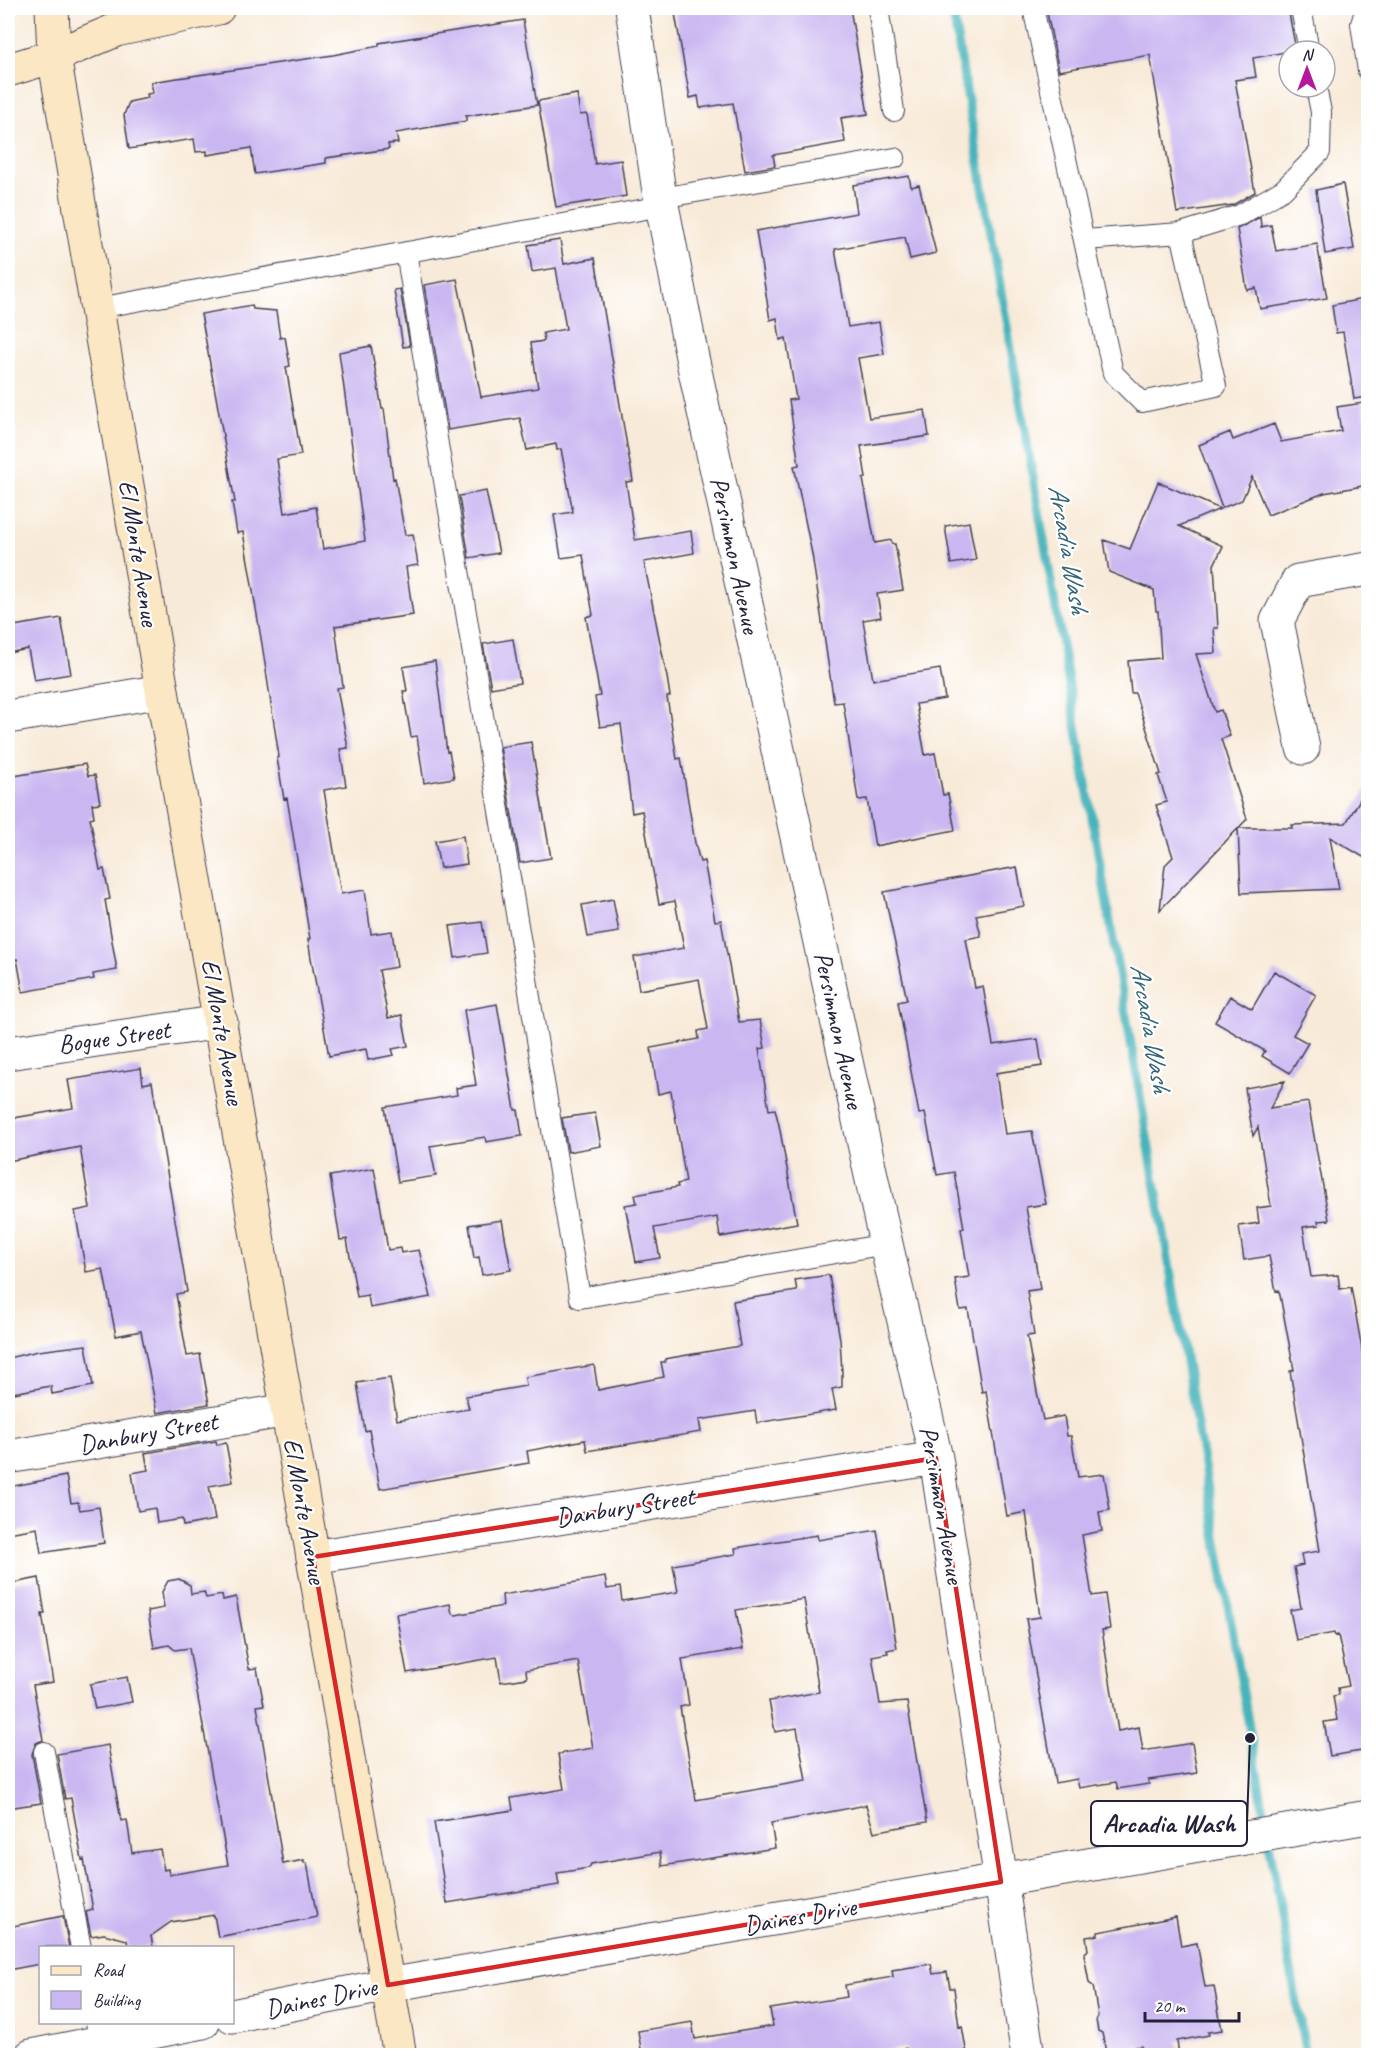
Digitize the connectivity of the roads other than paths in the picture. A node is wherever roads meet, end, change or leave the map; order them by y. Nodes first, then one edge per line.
1 (52, 8) edge
2 (218, 8) edge
3 (632, 8) edge
4 (878, 8) edge
5 (1033, 8) edge
6 (1301, 8) edge
7 (1366, 8) edge
8 (1307, 39) edge
9 (54, 56) junction
10 (8, 70) edge
11 (1368, 71) edge
12 (1318, 99) edge
13 (894, 111) dead end
14 (895, 158) dead end
15 (662, 202) junction
16 (1181, 233) junction
17 (1084, 240) junction
18 (406, 252) junction
19 (98, 308) junction
20 (1368, 568) edge
21 (162, 692) junction
22 (8, 717) edge
23 (1303, 748) dead end
24 (221, 1022) junction
25 (8, 1053) edge
26 (886, 1244) junction
27 (288, 1410) junction
28 (8, 1457) edge
29 (936, 1458) junction
30 (313, 1557) junction
31 (44, 1752) dead end
32 (1368, 1817) edge
33 (1002, 1882) junction
34 (81, 1946) edge
35 (388, 1985) junction
36 (234, 2016) edge
37 (183, 2024) edge
38 (98, 2033) edge
39 (31, 2055) edge
40 (400, 2055) edge
41 (1028, 2055) edge

1 - 9 street, El Monte Avenue
2 - 9 street
3 - 15 street, Persimmon Avenue
4 - 13 lane
5 - 17 lane
6 - 8 lane
7 - 11 lane
9 - 10 street
9 - 19 street, El Monte Avenue
12 - 16 lane
14 - 15 lane
15 - 18 lane
15 - 26 street, Persimmon Avenue
16 - 17 lane
16 - 17 lane
18 - 19 lane
18 - 26 lane
19 - 21 street, El Monte Avenue
20 - 23 street
21 - 22 street
21 - 24 street, El Monte Avenue
24 - 25 street, Bogue Street
24 - 27 street, El Monte Avenue
26 - 29 street, Persimmon Avenue
27 - 28 street, Danbury Street
27 - 30 street, El Monte Avenue
29 - 30 street, Danbury Street
29 - 33 street, Persimmon Avenue
30 - 35 street, El Monte Avenue
31 - 34 lane
32 - 33 street, Daines Drive
33 - 35 street, Daines Drive
33 - 41 street, Persimmon Avenue
35 - 36 street, Daines Drive
35 - 40 street, El Monte Avenue
37 - 38 street
38 - 39 street

